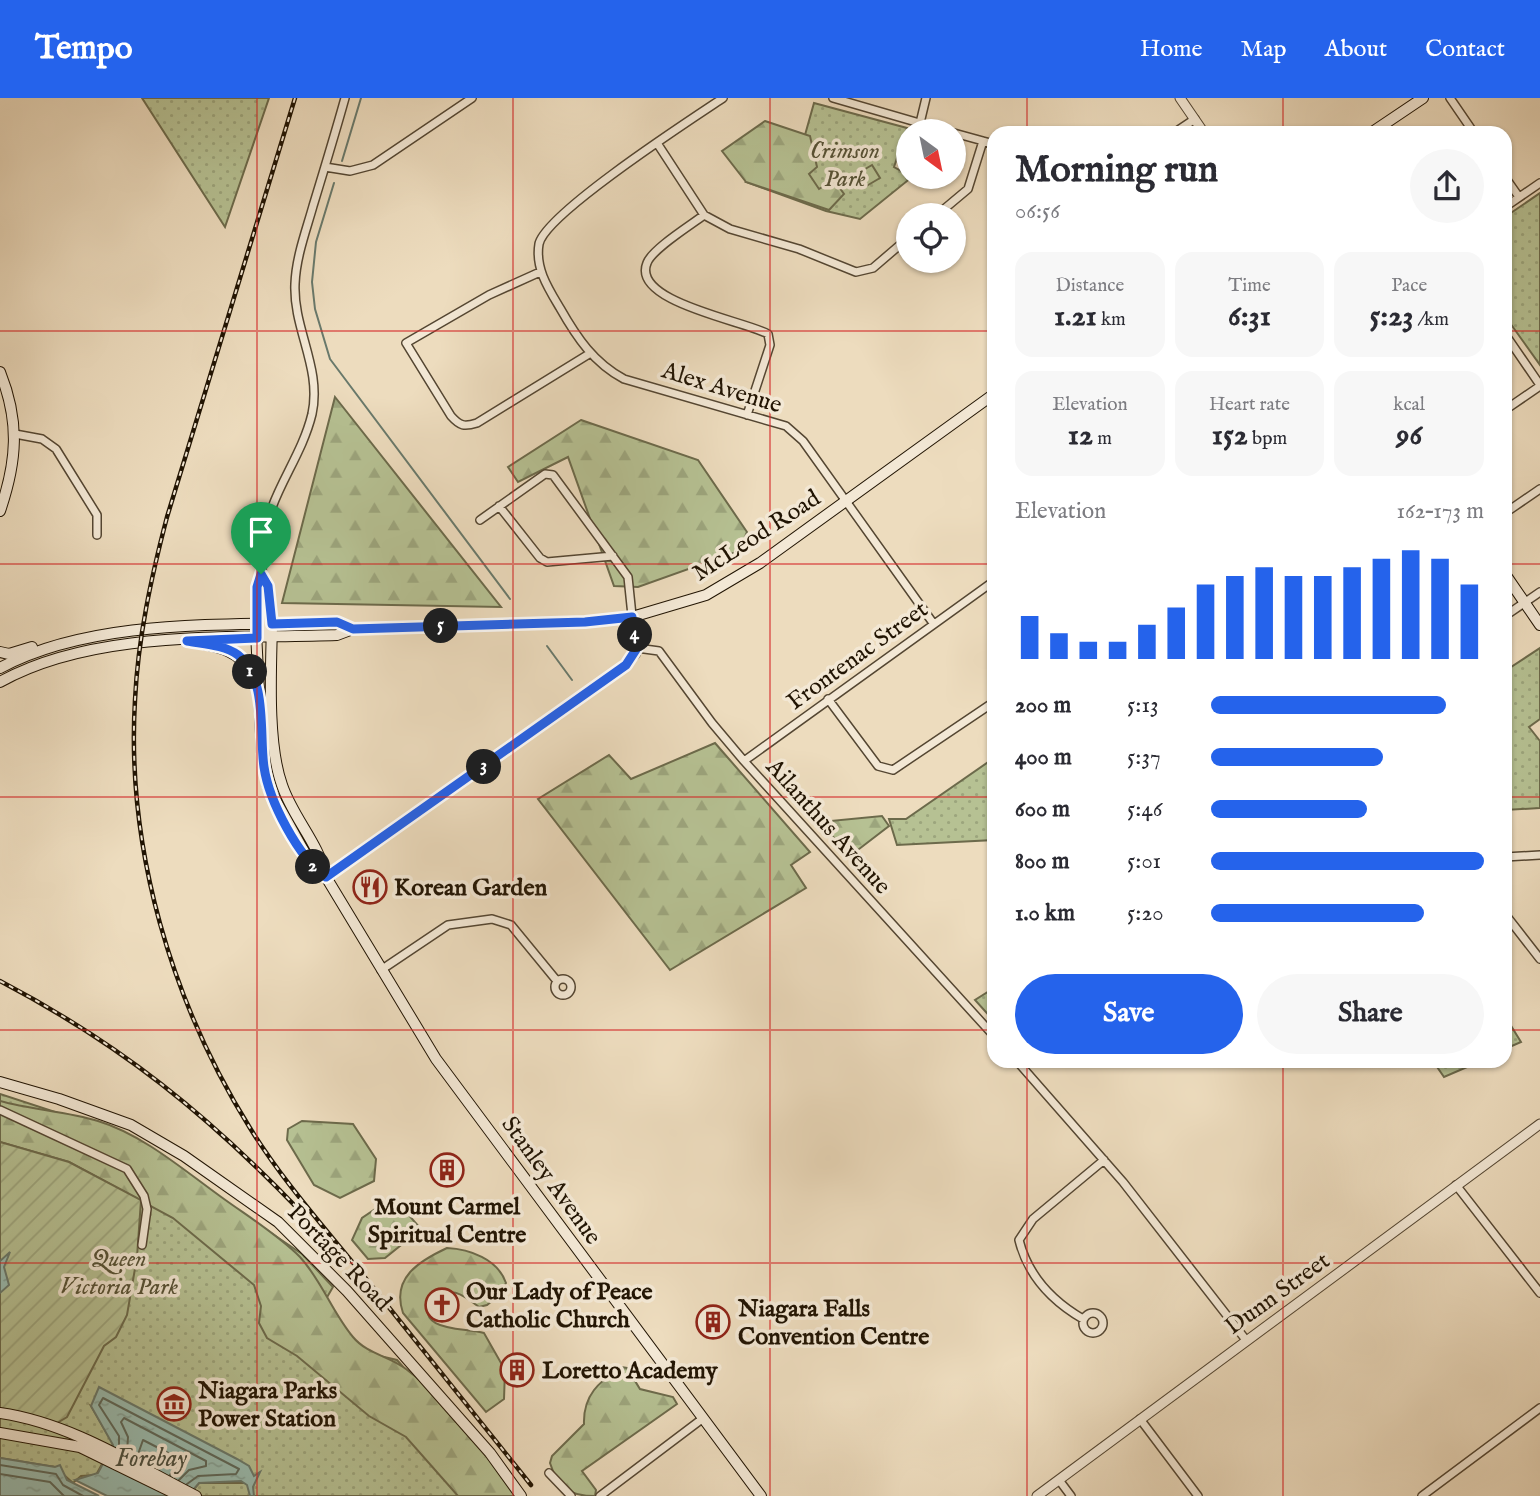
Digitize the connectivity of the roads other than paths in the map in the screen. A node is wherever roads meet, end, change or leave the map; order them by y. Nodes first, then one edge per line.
1 (345, 98) edge
2 (472, 98) edge
3 (723, 98) edge
4 (833, 98) edge
5 (926, 98) edge
6 (1180, 98) edge
7 (1423, 98) edge
8 (1450, 98) edge
9 (906, 119) edge
10 (921, 119) edge
11 (1195, 119) junction
12 (1184, 126) edge
13 (1200, 126) edge
14 (1381, 126) edge
15 (1469, 126) edge
16 (966, 136) edge
17 (983, 141) junction
18 (987, 142) edge
19 (657, 143) junction
20 (325, 167) junction
21 (1540, 183) edge
22 (1512, 187) edge
23 (1519, 197) junction
24 (1512, 202) edge
25 (951, 203) edge
26 (704, 215) junction
27 (896, 248) edge
28 (540, 272) junction
29 (1512, 344) edge
30 (589, 354) junction
31 (0, 372) edge
32 (1540, 385) edge
33 (987, 399) edge
34 (1512, 405) edge
35 (747, 415) junction
36 (15, 434) junction
37 (1540, 489) edge
38 (846, 502) junction
39 (499, 506) junction
40 (1512, 508) edge
41 (0, 511) edge
42 (480, 520) dead end
43 (97, 535) dead end
44 (613, 556) junction
45 (261, 574) junction
46 (1512, 585) edge
47 (987, 586) edge
48 (1540, 592) edge
49 (1524, 603) junction
50 (1512, 611) edge
51 (632, 617) junction
52 (933, 623) junction
53 (264, 624) junction
54 (1540, 625) edge
55 (353, 629) junction
56 (125, 631) junction
57 (257, 638) junction
58 (271, 638) junction
59 (187, 641) junction
60 (637, 648) junction
61 (0, 652) edge
62 (0, 668) edge
63 (0, 682) edge
64 (258, 694) junction
65 (828, 699) junction
66 (987, 707) edge
67 (744, 761) junction
68 (1540, 855) edge
69 (1512, 857) edge
70 (326, 877) junction
71 (1512, 923) edge
72 (1540, 959) edge
73 (381, 970) junction
74 (557, 981) dead end
75 (987, 1028) edge
76 (1023, 1068) edge
77 (0, 1082) edge
78 (0, 1110) edge
79 (1539, 1128) edge
80 (1104, 1160) junction
81 (1456, 1185) junction
82 (142, 1245) dead end
83 (1540, 1293) edge
84 (1083, 1319) dead end
85 (1246, 1340) junction
86 (1540, 1408) edge
87 (0, 1413) edge
88 (702, 1419) junction
89 (1140, 1419) junction
90 (0, 1433) edge
91 (106, 1455) junction
92 (548, 1472) dead end
93 (1059, 1480) junction
94 (194, 1495) edge
95 (180, 1496) edge
96 (521, 1496) edge
97 (571, 1496) edge
98 (600, 1496) edge
99 (761, 1496) edge
100 (1037, 1496) edge
101 (1071, 1496) edge
102 (1198, 1496) edge
103 (1422, 1496) edge

1 - 20 street
2 - 20 street
3 - 19 street
4 - 9 street
5 - 10 street
6 - 11 street
7 - 14 main road
8 - 15 street
11 - 12 street
11 - 13 street
16 - 17 street
17 - 18 street
17 - 25 street
19 - 26 street
19 - 28 street
20 - 45 street
21 - 23 street
22 - 23 street
23 - 24 street
26 - 27 street
26 - 35 street
28 - 30 street, Alex Avenue
28 - 30 street
29 - 32 street
30 - 35 street, Alex Avenue
31 - 36 main road
32 - 34 street
33 - 38 main road, McLeod Road
35 - 38 street, Alex Avenue
36 - 41 main road
36 - 43 street
37 - 40 street
38 - 51 main road, McLeod Road
38 - 52 street, Alex Avenue
39 - 42 street
39 - 44 street
39 - 44 street
44 - 51 street
45 - 53 street
45 - 53 street
46 - 49 main road
47 - 52 street, Frontenac Street
48 - 49 street
49 - 50 street
49 - 54 main road
51 - 55 main road, McLeod Road
51 - 60 street
52 - 65 street, Frontenac Street
53 - 55 main road
53 - 56 main road
53 - 57 main road, Stanley Avenue
53 - 58 main road, Stanley Avenue
55 - 58 main road
56 - 61 main road
56 - 62 main road
57 - 58 main road
57 - 59 main road
57 - 64 main road, Stanley Avenue
58 - 70 main road, Stanley Avenue
59 - 63 main road
59 - 64 main road
60 - 67 street, Ailanthus Avenue
60 - 70 street
64 - 70 main road, Stanley Avenue
65 - 66 street
65 - 67 street, Frontenac Street
67 - 75 street, Ailanthus Avenue
68 - 69 street
70 - 73 main road, Stanley Avenue
71 - 72 street
73 - 74 street
73 - 88 main road, Stanley Avenue
76 - 80 street
77 - 96 main road, Portage Road
78 - 82 street
79 - 81 street, Dunn Street
80 - 84 street
80 - 85 street
81 - 83 street
81 - 85 street, Dunn Street
85 - 89 street, Dunn Street
86 - 103 street
87 - 91 main road
88 - 98 street
88 - 99 main road, Stanley Avenue
89 - 93 street, Dunn Street
89 - 102 street
90 - 91 main road
91 - 94 main road
91 - 95 main road
92 - 97 street
93 - 100 street, Dunn Street
93 - 101 street

